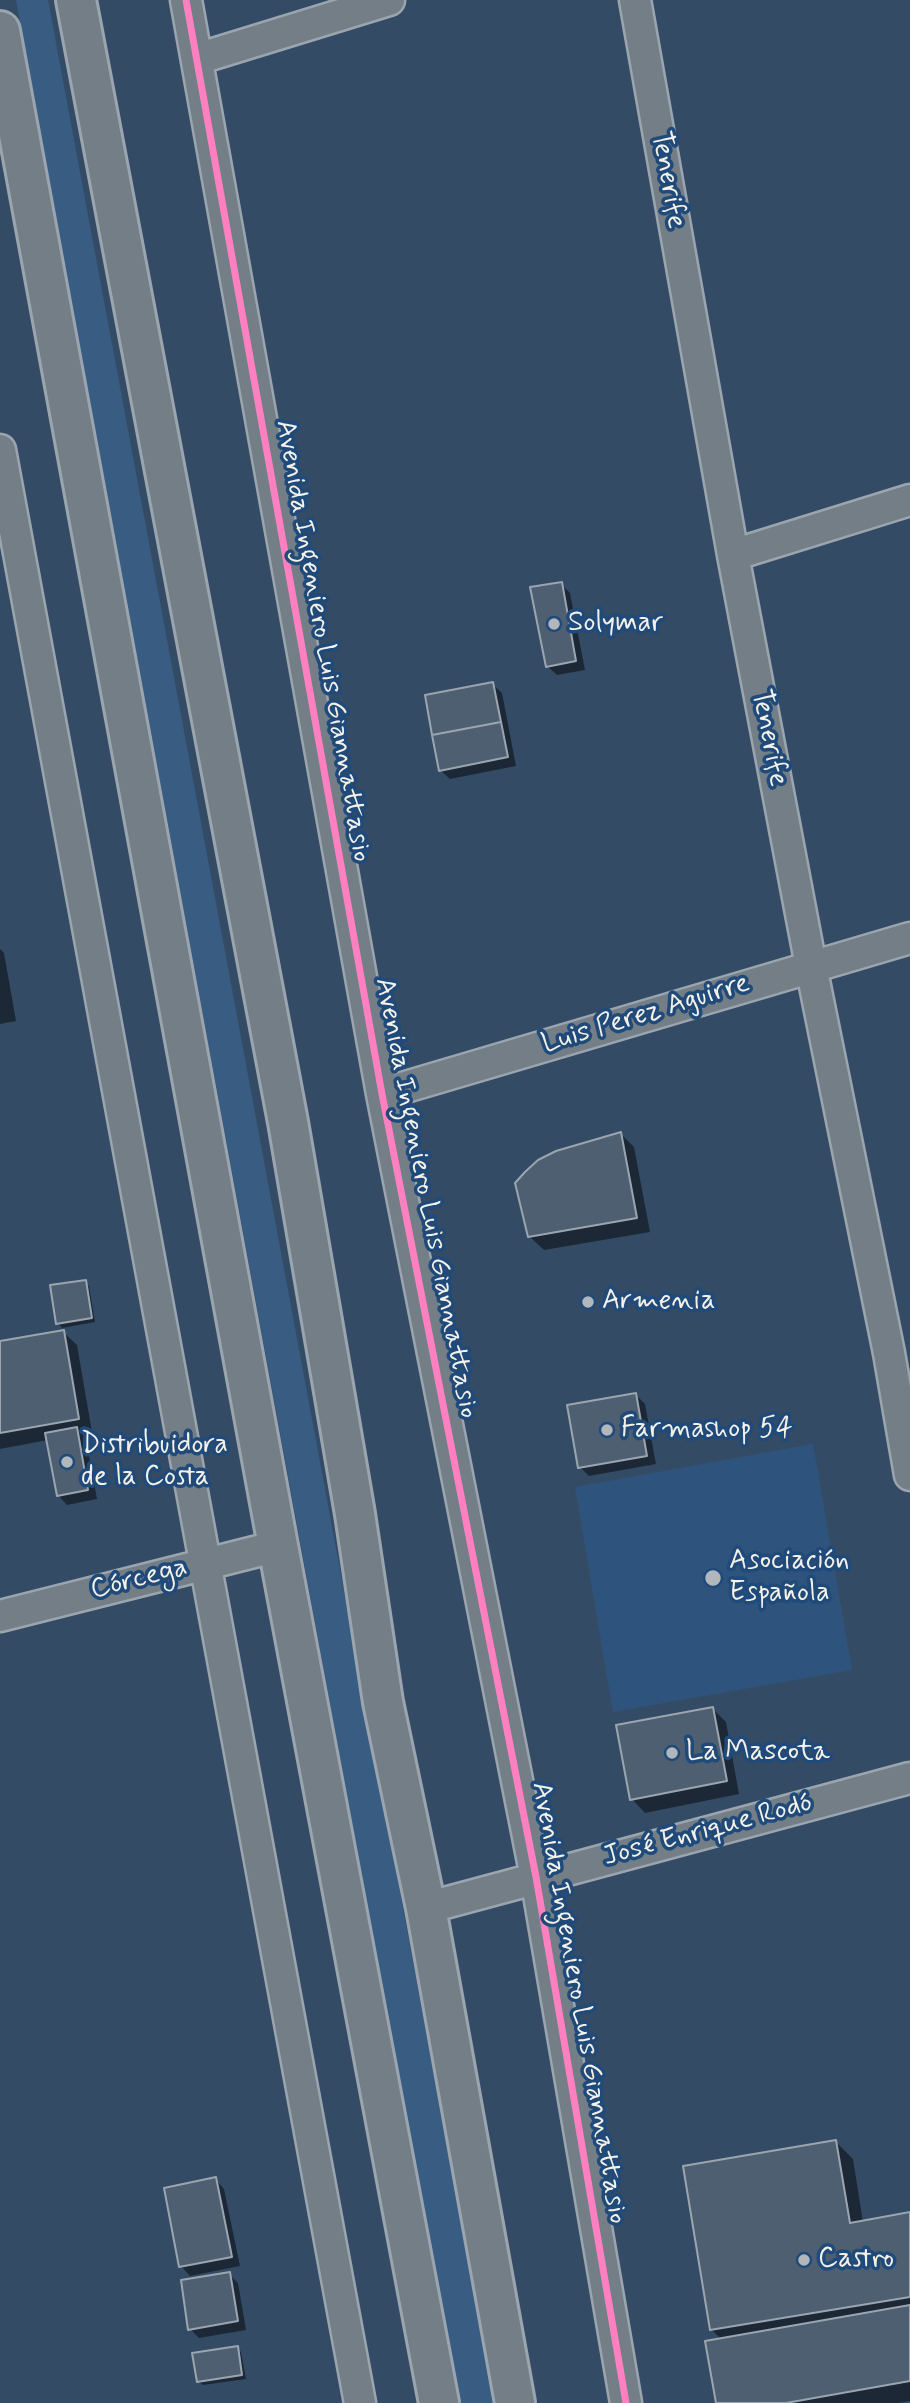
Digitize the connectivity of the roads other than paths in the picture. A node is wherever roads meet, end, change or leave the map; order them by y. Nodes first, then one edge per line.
1 (76, 0) edge
2 (186, 0) edge
3 (389, 0) edge
4 (635, 0) edge
5 (0, 31) edge
6 (197, 59) junction
7 (0, 450) edge
8 (910, 500) edge
9 (733, 555) junction
10 (910, 937) edge
11 (811, 966) junction
12 (382, 1094) junction
13 (899, 1350) edge
14 (910, 1475) edge
15 (278, 1546) junction
16 (204, 1564) junction
17 (0, 1616) edge
18 (910, 1778) edge
19 (536, 1877) junction
20 (426, 1908) junction
21 (360, 2403) edge
22 (439, 2403) edge
23 (515, 2403) edge
24 (626, 2403) edge

1 - 20 main road
2 - 6 street, Avenida Ingeniero Luis Giannattasio
3 - 6 street
4 - 9 street, Tenerife
5 - 15 main road
6 - 12 street, Avenida Ingeniero Luis Giannattasio
7 - 16 street
8 - 9 street
9 - 11 street, Tenerife
10 - 11 street, Luis Perez Aguirre
11 - 12 street, Luis Perez Aguirre
11 - 13 street, Tenerife
12 - 19 street, Avenida Ingeniero Luis Giannattasio
13 - 14 street, Tenerife
15 - 16 street, Córcega
15 - 22 main road
16 - 17 street, Córcega
16 - 21 street
18 - 19 street, José Enrique Rodó
19 - 20 street, José Enrique Rodó
19 - 24 street, Avenida Ingeniero Luis Giannattasio
20 - 23 main road

